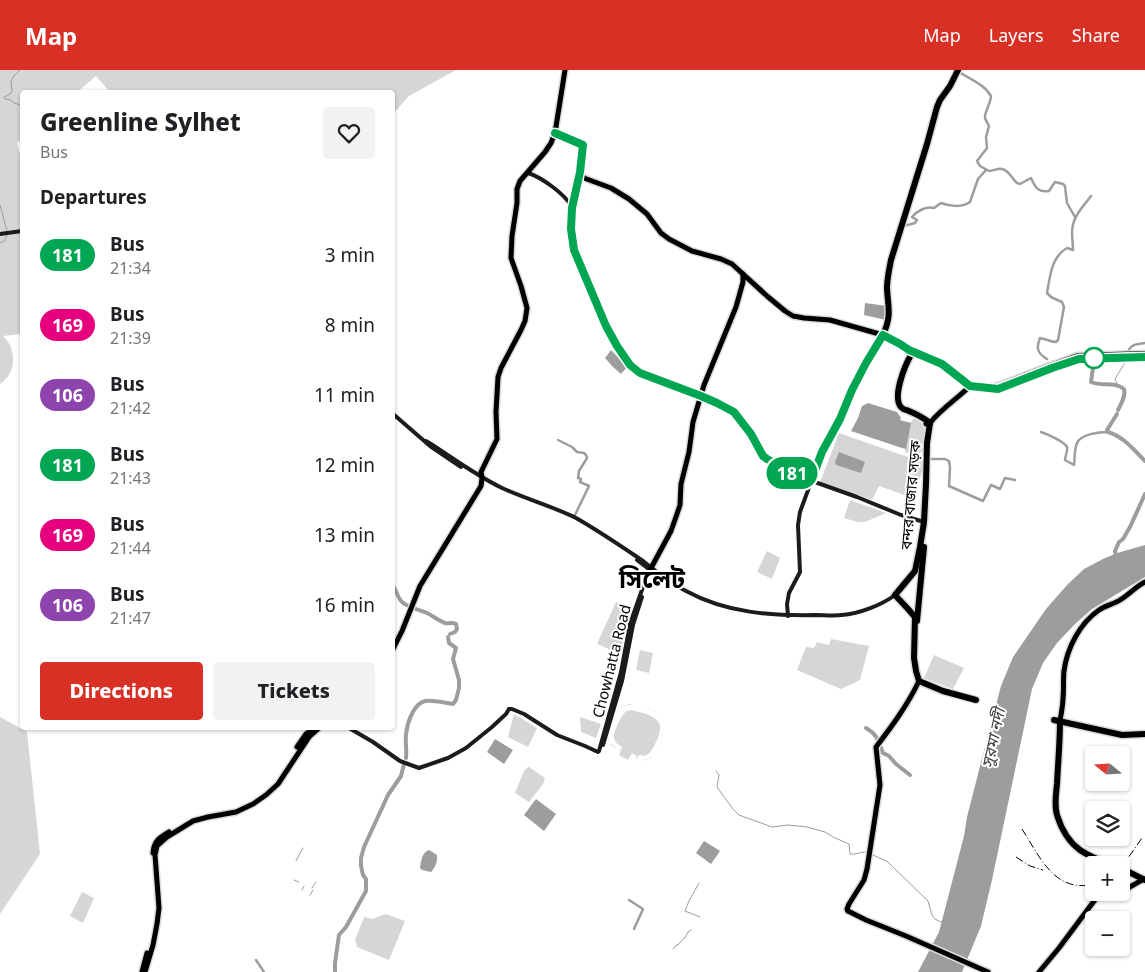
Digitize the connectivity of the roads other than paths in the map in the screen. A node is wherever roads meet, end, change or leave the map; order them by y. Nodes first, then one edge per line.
1 (565, 70) edge
2 (957, 72) edge
3 (555, 133) junction
4 (532, 168) junction
5 (580, 172) junction
6 (528, 173) junction
7 (535, 175) junction
8 (586, 179) junction
9 (578, 185) junction
10 (575, 195) junction
11 (565, 197) junction
12 (572, 208) junction
13 (20, 231) edge
14 (0, 234) edge
15 (743, 274) junction
16 (749, 280) junction
17 (743, 282) junction
18 (883, 335) junction
19 (912, 353) junction
20 (1145, 356) edge
21 (972, 386) junction
22 (701, 396) junction
23 (395, 415) edge
24 (928, 423) junction
25 (482, 479) junction
26 (811, 481) junction
27 (924, 522) junction
28 (651, 569) junction
29 (1145, 582) edge
30 (894, 595) junction
31 (888, 601) junction
32 (904, 604) junction
33 (409, 611) junction
34 (788, 616) junction
35 (395, 640) edge
36 (395, 645) edge
37 (919, 682) junction
38 (976, 700) dead end
39 (1057, 720) junction
40 (311, 730) edge
41 (317, 730) edge
42 (354, 730) edge
43 (1145, 732) edge
44 (1090, 856) edge
45 (1130, 872) edge
46 (1143, 879) edge
47 (156, 882) junction
48 (1130, 887) edge
49 (1093, 901) edge
50 (1094, 901) edge
51 (883, 929) junction
52 (144, 972) edge
53 (981, 972) edge
54 (988, 972) edge
55 (1038, 972) edge

1 - 3 main road
2 - 18 highway
3 - 4 main road
3 - 5 main road
4 - 6 main road
4 - 7 main road
5 - 8 main road
5 - 9 main road
6 - 7 main road
6 - 25 main road
7 - 11 main road
8 - 9 main road
8 - 15 main road
9 - 10 main road
10 - 11 main road
10 - 12 main road
11 - 12 main road
12 - 22 main road
13 - 14 main road
15 - 16 main road
15 - 17 main road
16 - 17 main road
16 - 18 main road
17 - 22 main road
18 - 19 highway
18 - 26 main road
19 - 21 highway
19 - 24 highway
20 - 21 highway
21 - 24 main road
22 - 26 main road
22 - 28 main road
23 - 25 main road, বন্দর বাজার সড়ক
24 - 27 highway, বন্দর বাজার সড়ক
24 - 37 highway
25 - 28 main road, বন্দর বাজার সড়ক
25 - 33 main road
26 - 27 main road
26 - 34 main road
27 - 30 highway, বন্দর বাজার সড়ক
28 - 34 main road, বন্দর বাজার সড়ক
28 - 42 main road, Chowhatta Road
29 - 39 main road
30 - 31 main road, বন্দর বাজার সড়ক
30 - 32 highway
31 - 32 main road
31 - 34 main road, বন্দর বাজার সড়ক
32 - 37 highway
33 - 35 main road
33 - 36 main road
37 - 38 highway
37 - 51 main road
39 - 43 highway
39 - 44 highway
40 - 47 main road
41 - 47 main road
45 - 46 highway
46 - 48 main road
47 - 52 main road
49 - 55 main road
50 - 55 main road
51 - 53 main road
51 - 54 main road

